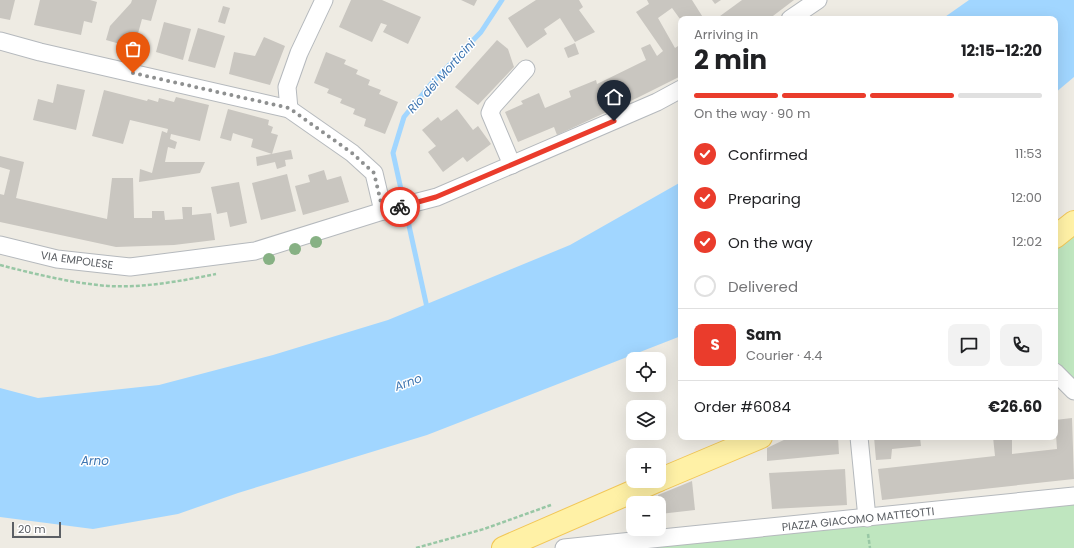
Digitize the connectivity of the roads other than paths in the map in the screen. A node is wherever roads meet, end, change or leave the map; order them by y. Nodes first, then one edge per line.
1 (324, 0) edge
2 (818, 0) edge
3 (794, 16) edge
4 (0, 41) edge
5 (526, 69) dead end
6 (678, 91) edge
7 (289, 108) junction
8 (512, 165) junction
9 (386, 210) junction
10 (1074, 222) edge
11 (1058, 235) edge
12 (0, 245) edge
13 (1058, 375) edge
14 (1074, 391) edge
15 (753, 440) edge
16 (859, 440) edge
17 (666, 478) edge
18 (642, 488) edge
19 (1074, 496) edge
20 (867, 518) junction
21 (651, 544) edge
22 (503, 548) edge
23 (564, 548) edge

1 - 7 street
2 - 3 street
4 - 7 street
5 - 8 street
6 - 8 street, VIA EMPOLESE
7 - 9 street
8 - 9 street, VIA EMPOLESE
9 - 12 street, VIA EMPOLESE
10 - 11 main road
13 - 14 street
15 - 17 main road
16 - 20 street
18 - 22 main road
19 - 20 street, PIAZZA GIACOMO MATTEOTTI
20 - 21 street, PIAZZA GIACOMO MATTEOTTI
21 - 23 street, PIAZZA GIACOMO MATTEOTTI

